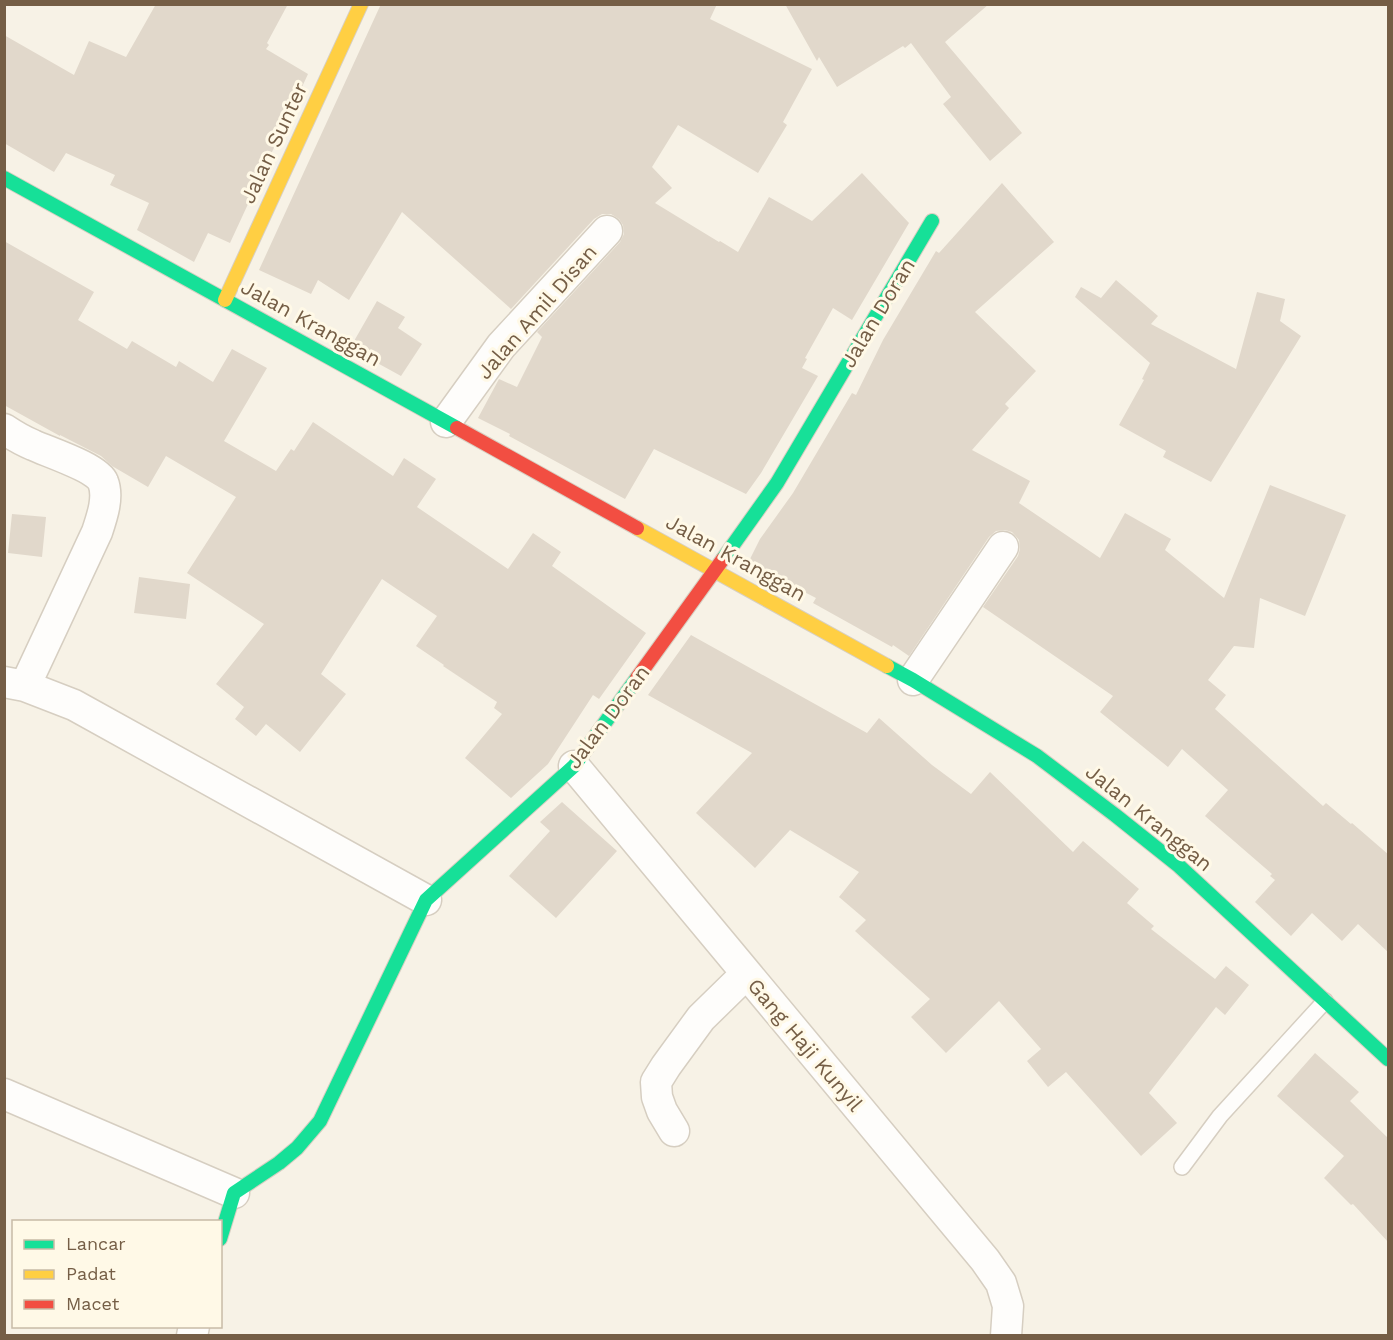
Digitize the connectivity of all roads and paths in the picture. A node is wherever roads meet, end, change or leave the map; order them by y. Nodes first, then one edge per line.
1 (361, 4) edge
2 (4, 178) edge
3 (932, 221) dead end
4 (607, 231) dead end
5 (225, 300) junction
6 (446, 422) junction
7 (4, 429) edge
8 (1002, 547) dead end
9 (714, 570) junction
10 (913, 680) junction
11 (15, 684) edge
12 (574, 766) junction
13 (426, 900) junction
14 (746, 974) junction
15 (1325, 1001) junction
16 (1389, 1059) edge
17 (4, 1094) edge
18 (674, 1131) dead end
19 (1182, 1167) dead end
20 (234, 1194) junction
21 (222, 1233) edge
22 (1006, 1335) edge

1 - 5 main road, Jalan Sunter
2 - 5 main road, Jalan Kranggan
3 - 9 main road, Jalan Doran
4 - 6 street, Jalan Amil Disan
5 - 6 main road, Jalan Kranggan
6 - 9 main road, Jalan Kranggan
7 - 11 street
8 - 10 street
9 - 10 main road, Jalan Kranggan
9 - 12 main road, Jalan Doran
10 - 15 main road, Jalan Kranggan
11 - 13 street
12 - 13 main road, Jalan Doran
12 - 14 street, Gang Haji Kunyil
13 - 20 main road, Jalan Doran
14 - 18 street
14 - 22 street, Gang Haji Kunyil
15 - 16 main road, Jalan Kranggan
15 - 19 lane
17 - 20 street
20 - 21 main road

